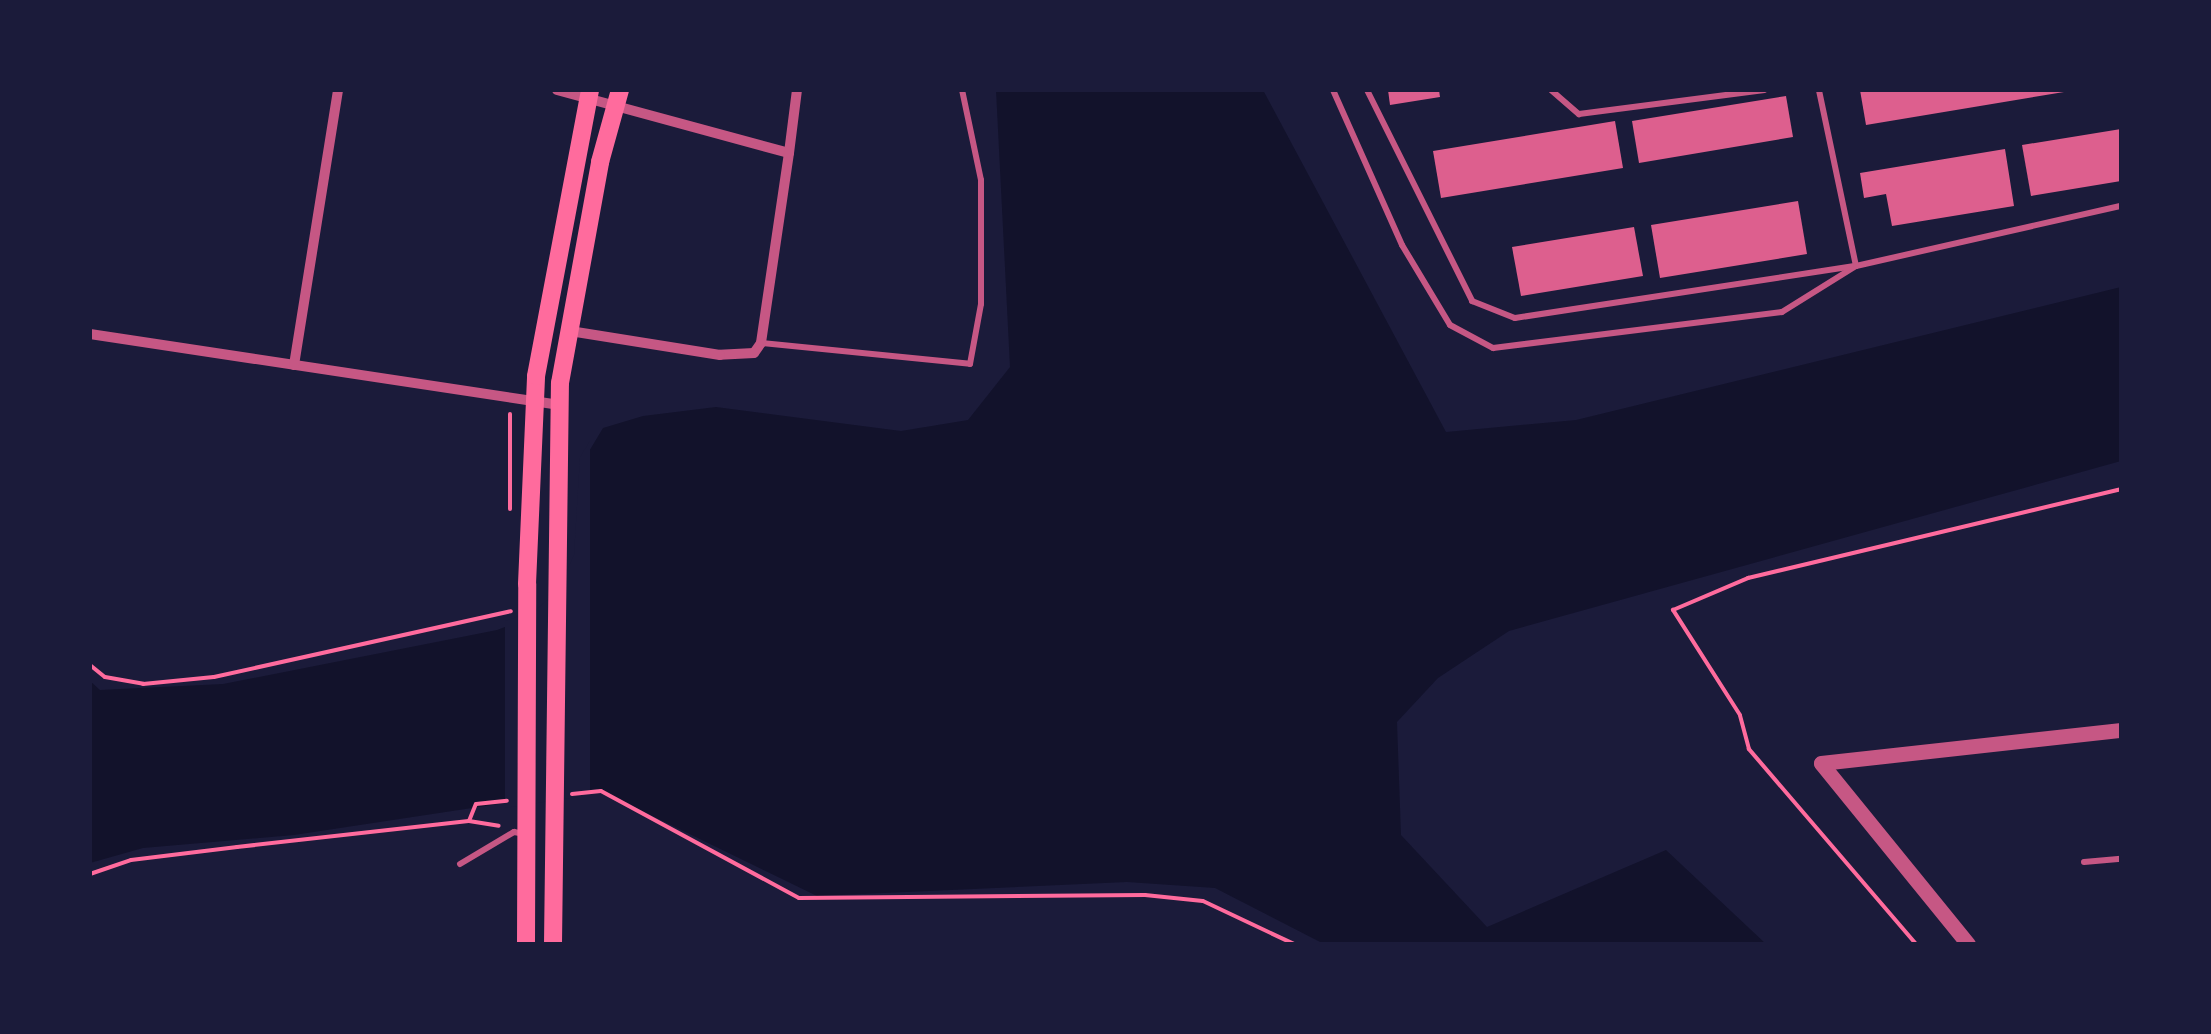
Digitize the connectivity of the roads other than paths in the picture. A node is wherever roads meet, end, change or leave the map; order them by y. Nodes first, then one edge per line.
1 (338, 90) edge
2 (557, 90) edge
3 (797, 90) edge
4 (962, 90) edge
5 (1333, 90) edge
6 (1367, 90) edge
7 (1551, 90) edge
8 (1764, 90) edge
9 (1819, 90) edge
10 (589, 95) edge
11 (618, 99) edge
12 (789, 154) junction
13 (2121, 206) edge
14 (1856, 266) junction
15 (570, 331) junction
16 (90, 334) edge
17 (761, 343) junction
18 (294, 365) junction
19 (535, 402) junction
20 (560, 405) junction
21 (2121, 730) edge
22 (520, 833) junction
23 (2121, 859) edge
24 (2084, 862) dead end
25 (460, 864) dead end
26 (526, 944) edge
27 (553, 944) edge
28 (1968, 944) edge

1 - 18 street
2 - 10 street
3 - 12 street
4 - 17 lane
5 - 14 lane
6 - 14 lane
7 - 8 lane
9 - 14 lane
10 - 11 street
10 - 19 main road
11 - 12 street
11 - 15 main road
12 - 17 street
13 - 14 lane
15 - 17 street
15 - 20 main road
16 - 18 street
18 - 19 street
19 - 20 street
19 - 22 main road
20 - 27 main road
21 - 28 street
22 - 25 lane
22 - 26 main road
23 - 24 lane

